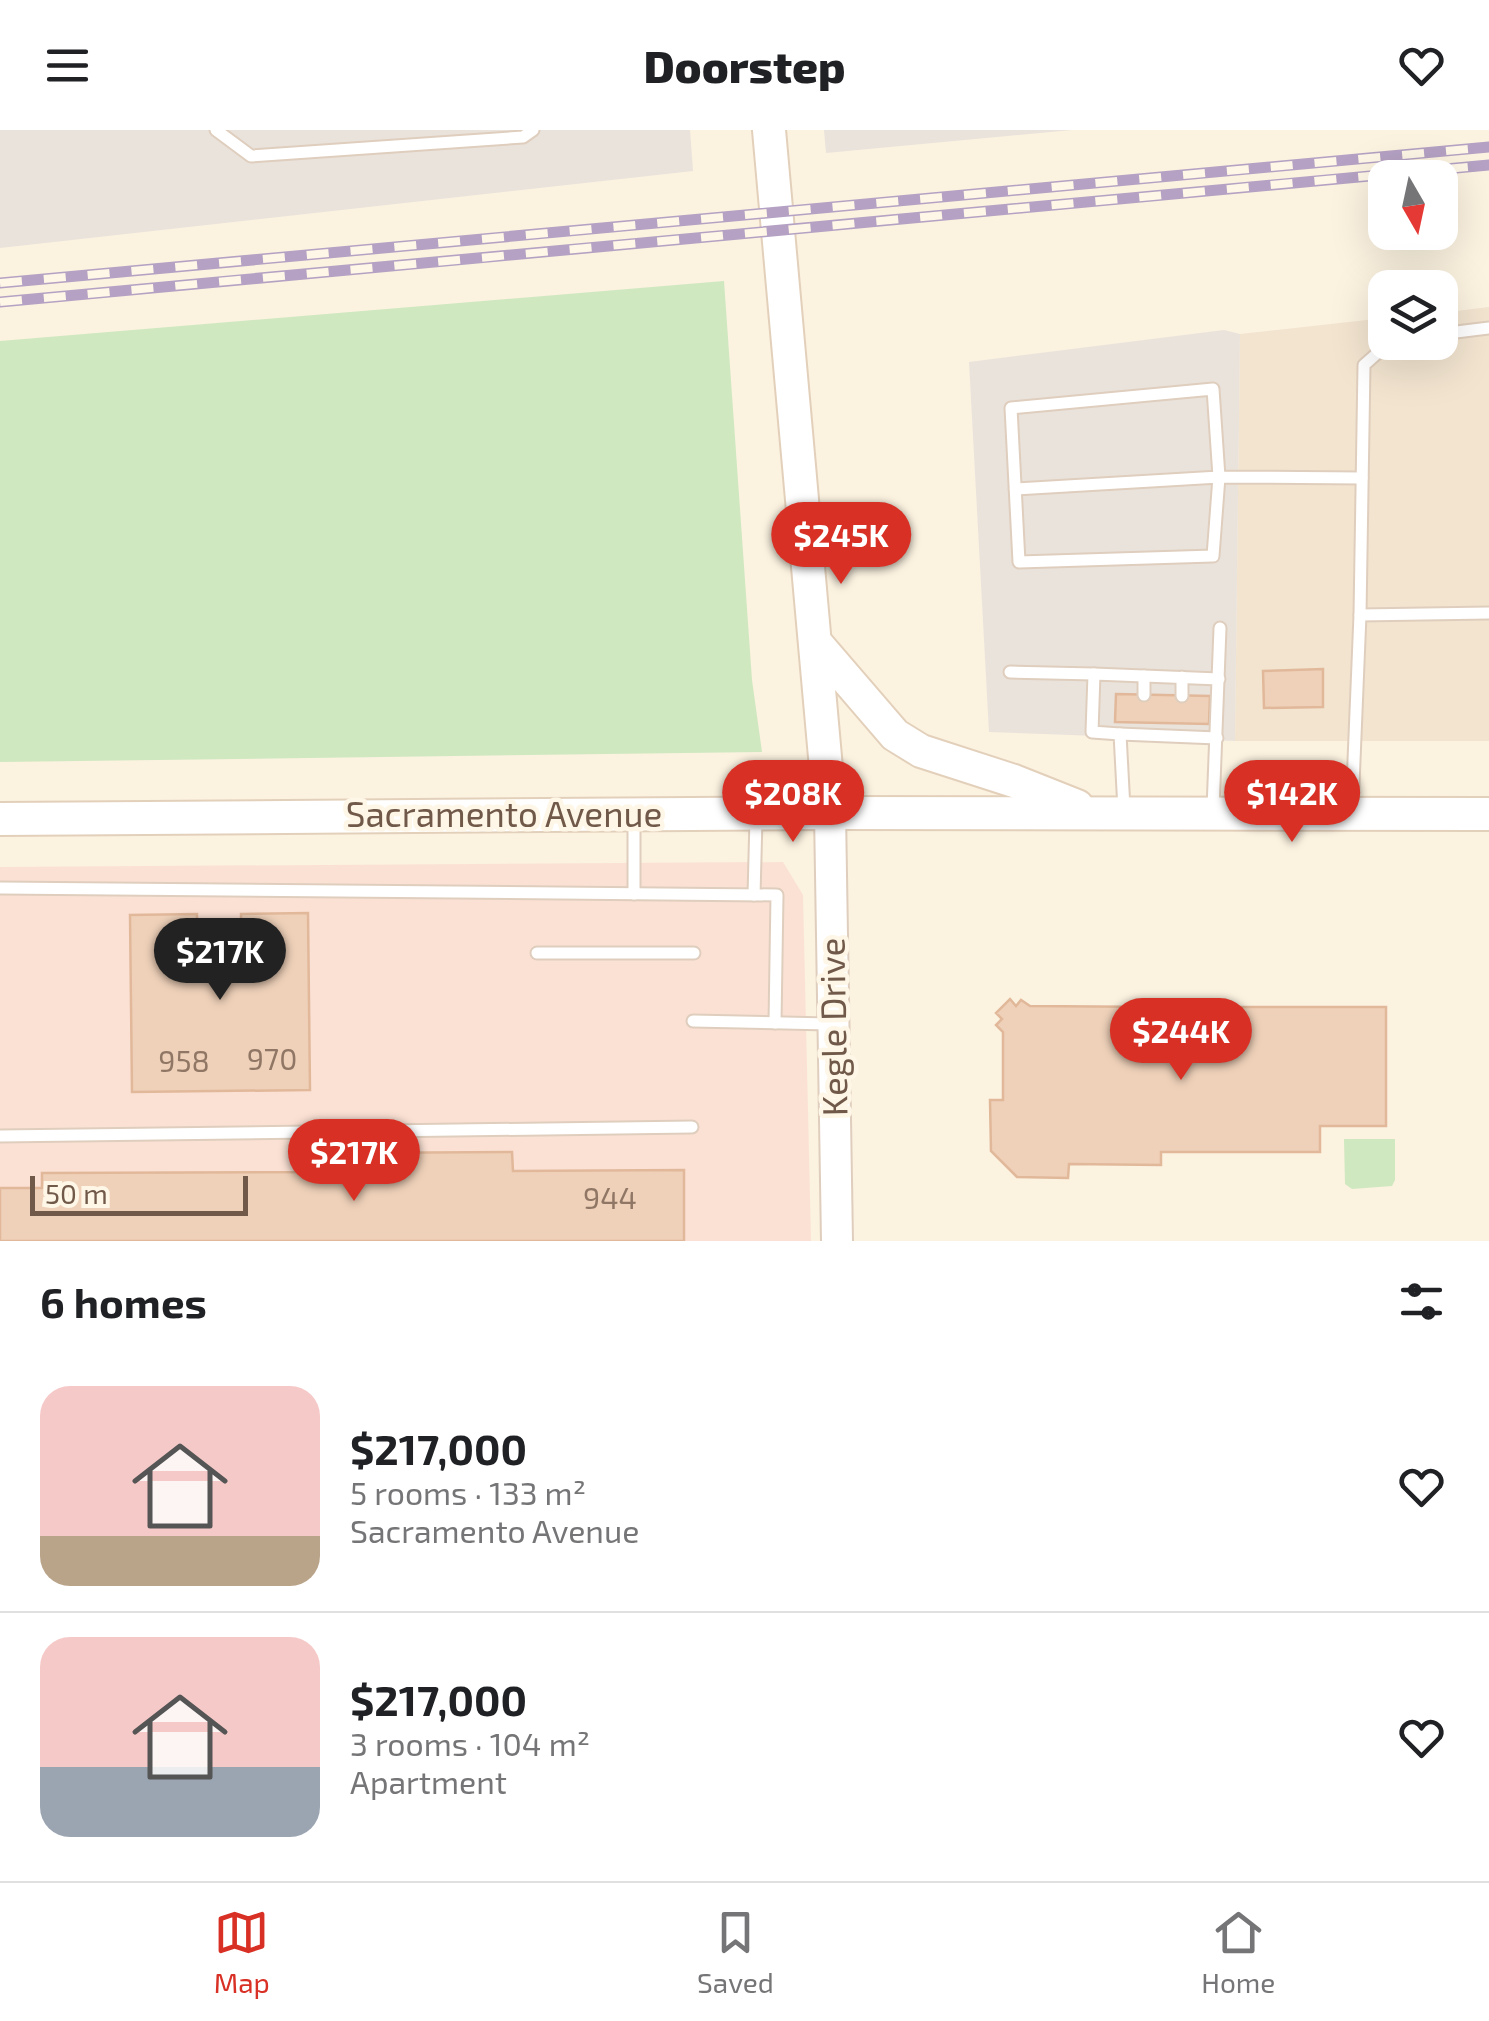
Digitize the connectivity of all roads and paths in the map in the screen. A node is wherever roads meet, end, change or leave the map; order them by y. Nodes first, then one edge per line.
1 (216, 130) edge
2 (533, 130) edge
3 (769, 130) edge
4 (1489, 328) edge
5 (1458, 332) edge
6 (1370, 360) edge
7 (1219, 478) junction
8 (1362, 478) junction
9 (1015, 489) junction
10 (1489, 613) edge
11 (1360, 615) junction
12 (1220, 628) dead end
13 (815, 642) junction
14 (1010, 672) dead end
15 (1094, 674) junction
16 (1144, 676) junction
17 (1182, 678) junction
18 (1219, 679) junction
19 (1144, 695) dead end
20 (1182, 696) dead end
21 (1120, 734) junction
22 (1217, 738) junction
23 (830, 813) junction
24 (1110, 813) junction
25 (1213, 813) junction
26 (634, 814) junction
27 (756, 814) junction
28 (1352, 814) junction
29 (1489, 814) edge
30 (0, 820) edge
31 (0, 888) edge
32 (634, 894) junction
33 (754, 895) junction
34 (538, 953) dead end
35 (694, 953) dead end
36 (694, 1021) dead end
37 (775, 1023) junction
38 (834, 1024) junction
39 (692, 1128) dead end
40 (0, 1136) edge
41 (837, 1241) edge

1 - 2 lane
3 - 13 main road
4 - 5 lane
6 - 8 lane
7 - 8 lane
7 - 9 lane
7 - 9 lane
7 - 9 lane
8 - 11 lane
10 - 11 lane
11 - 28 lane
12 - 18 lane
13 - 23 main road
13 - 24 main road
14 - 15 lane
15 - 16 lane
15 - 21 lane
16 - 17 lane
16 - 19 lane
17 - 18 lane
17 - 20 lane
18 - 22 lane
21 - 22 lane
21 - 24 lane
22 - 25 lane
23 - 24 main road, Sacramento Avenue
23 - 27 main road, Sacramento Avenue
23 - 38 street, Kegle Drive
24 - 25 main road, Sacramento Avenue
25 - 28 main road, Sacramento Avenue
26 - 27 main road, Sacramento Avenue
26 - 30 main road, Sacramento Avenue
26 - 32 lane
27 - 33 lane
28 - 29 main road, Sacramento Avenue
31 - 32 lane
32 - 33 lane
33 - 37 lane
34 - 35 lane
36 - 37 lane
37 - 38 lane
38 - 41 street, Kegle Drive
39 - 40 lane

